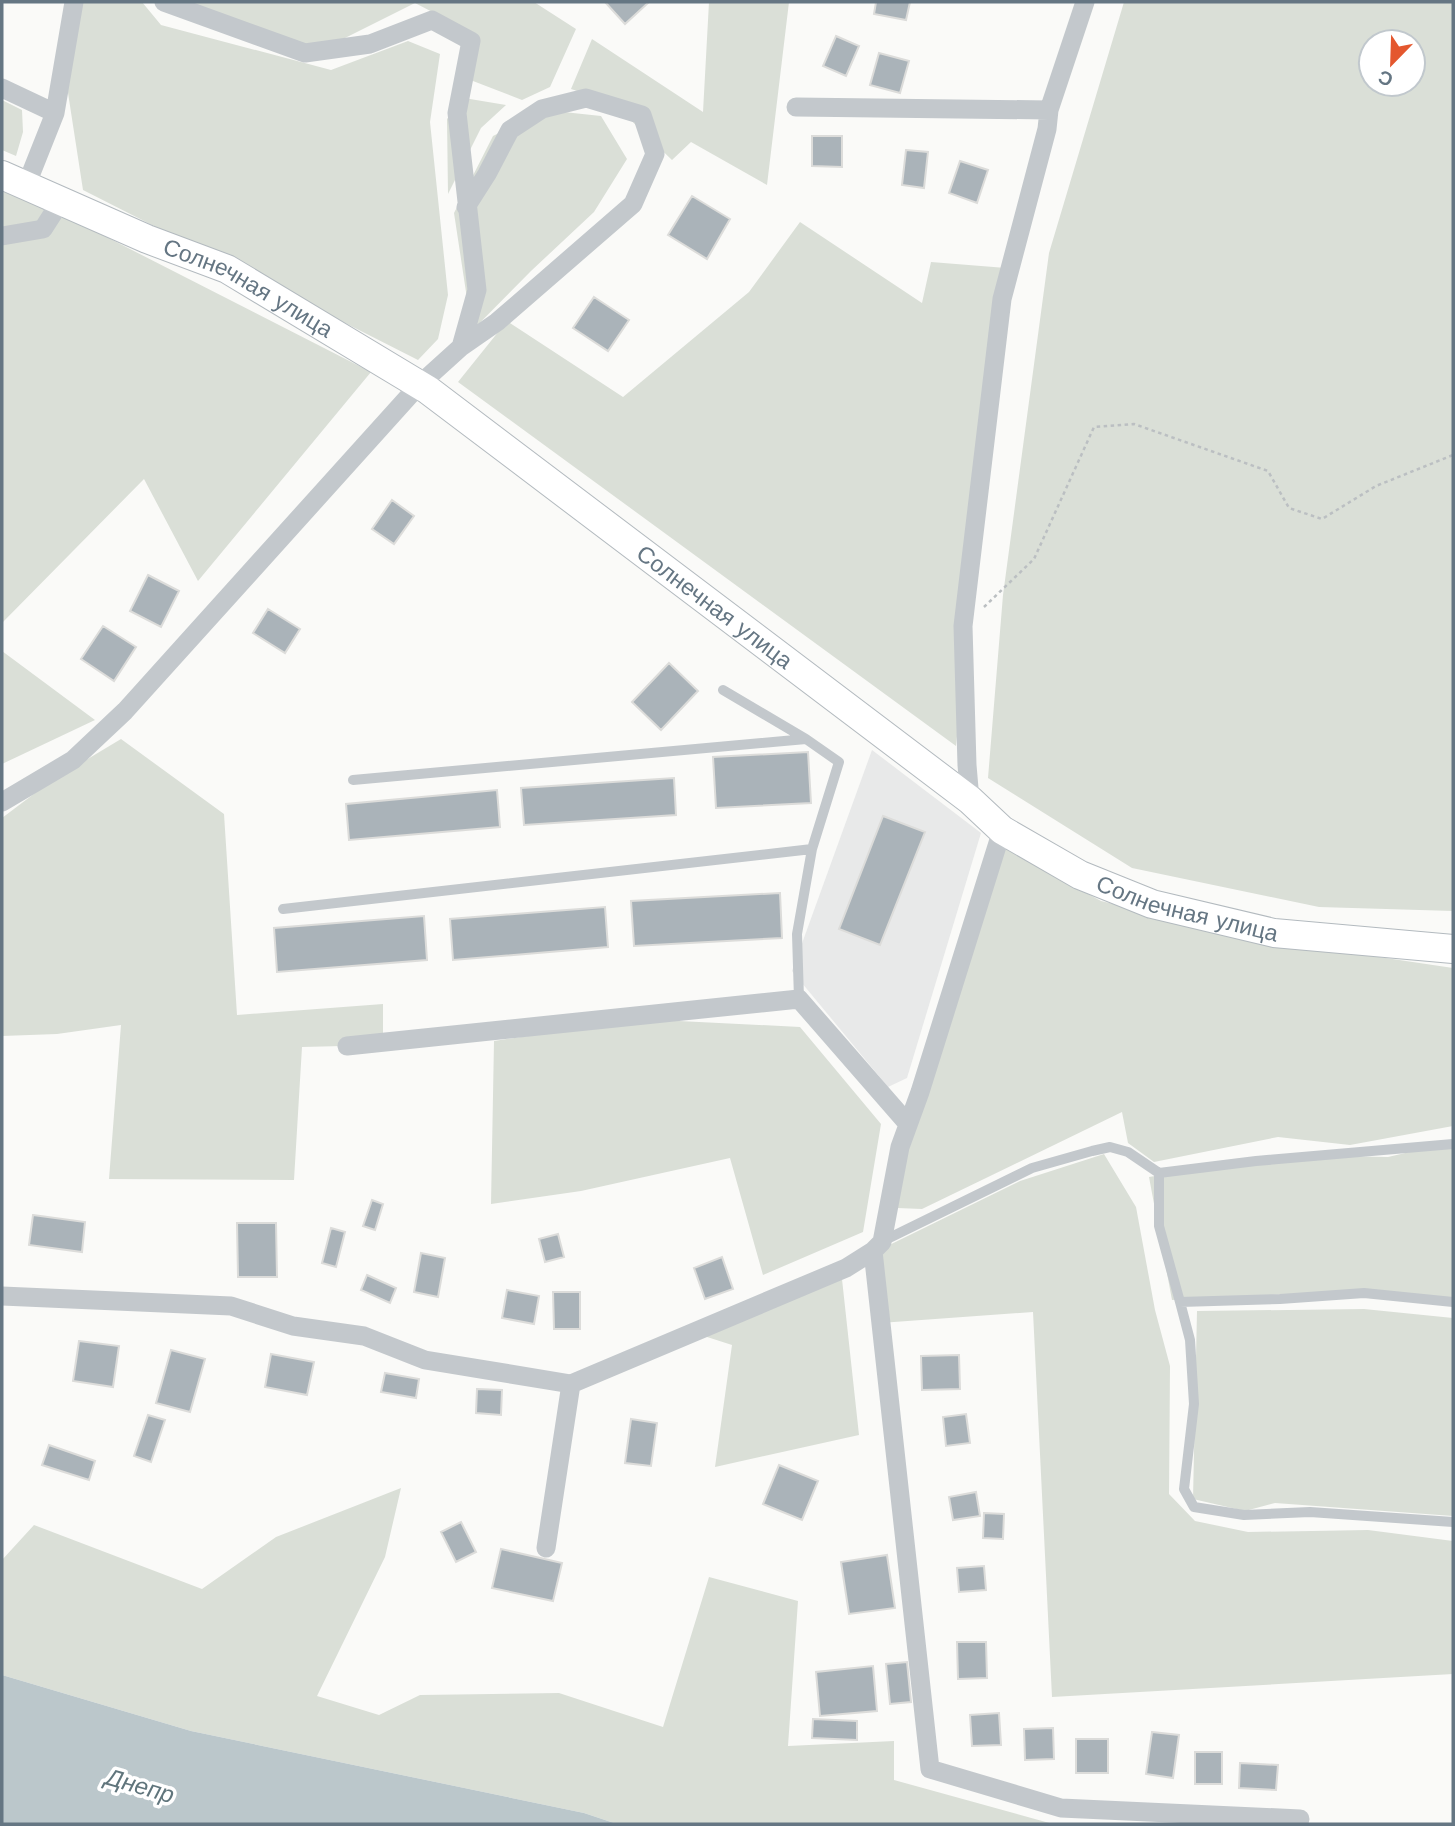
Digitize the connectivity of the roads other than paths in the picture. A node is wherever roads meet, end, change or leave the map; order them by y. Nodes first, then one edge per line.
1 (74, 2) edge
2 (164, 2) edge
3 (1085, 2) edge
4 (2, 88) edge
5 (796, 107) dead end
6 (1049, 110) junction
7 (55, 113) junction
8 (14, 181) edge
9 (61, 201) junction
10 (466, 207) junction
11 (2, 236) edge
12 (461, 348) junction
13 (419, 385) junction
14 (723, 691) dead end
15 (806, 739) junction
16 (353, 780) dead end
17 (970, 800) junction
18 (2, 802) edge
19 (1002, 830) junction
20 (812, 849) junction
21 (283, 909) dead end
22 (1453, 949) edge
23 (799, 999) junction
24 (347, 1046) dead end
25 (908, 1124) junction
26 (1453, 1144) edge
27 (1159, 1173) junction
28 (878, 1246) junction
29 (2, 1296) edge
30 (1180, 1302) junction
31 (1453, 1302) edge
32 (571, 1384) junction
33 (1453, 1522) edge
34 (547, 1548) dead end
35 (1300, 1819) dead end

1 - 7 street
2 - 10 street
3 - 6 street
4 - 7 street
5 - 6 street
6 - 17 street
7 - 8 street
8 - 9 street, Солнечная улица
9 - 11 street
9 - 13 street, Солнечная улица
10 - 12 street
10 - 12 street
12 - 13 street
13 - 17 street, Солнечная улица
13 - 18 street
14 - 15 lane
15 - 16 lane
15 - 20 lane
17 - 19 street, Солнечная улица
19 - 22 street, Солнечная улица
19 - 25 street
20 - 21 lane
20 - 23 lane
23 - 24 street
23 - 25 street
25 - 28 street
26 - 27 lane
27 - 28 lane
27 - 30 lane
28 - 32 street
28 - 35 street
29 - 32 street
30 - 31 lane
30 - 33 lane
32 - 34 street

